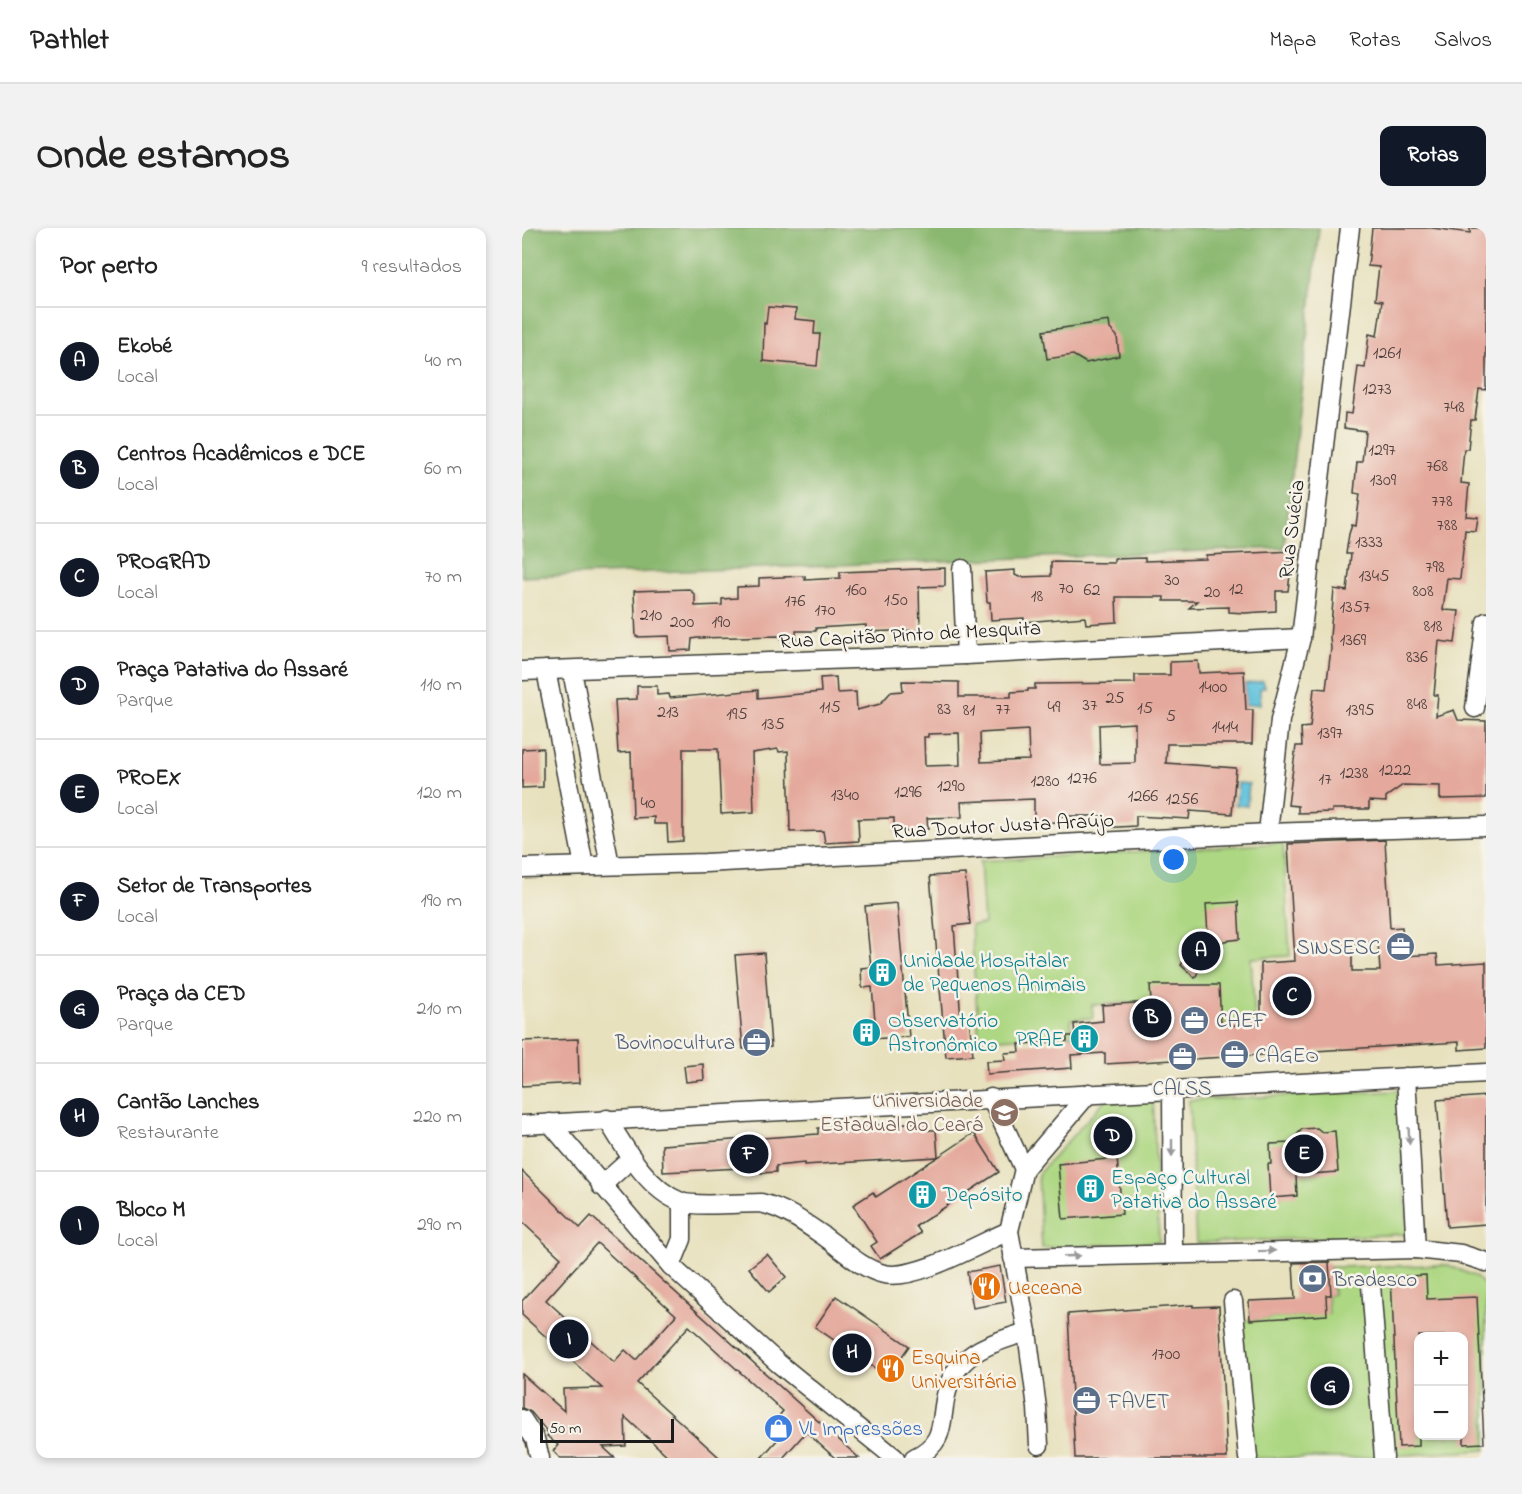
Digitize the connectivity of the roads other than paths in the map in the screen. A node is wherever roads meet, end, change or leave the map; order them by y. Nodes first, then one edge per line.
1 (1350, 228) edge
2 (962, 569) dead end
3 (1486, 622) edge
4 (1301, 638) junction
5 (966, 655) junction
6 (546, 670) junction
7 (522, 671) edge
8 (572, 671) junction
9 (1475, 708) dead end
10 (1486, 826) edge
11 (1268, 833) junction
12 (610, 865) junction
13 (584, 866) junction
14 (522, 868) edge
15 (1486, 1073) edge
16 (1406, 1077) junction
17 (1172, 1090) junction
18 (1089, 1093) junction
19 (991, 1098) junction
20 (607, 1119) junction
21 (550, 1124) junction
22 (522, 1125) edge
23 (632, 1158) junction
24 (1024, 1169) junction
25 (601, 1186) junction
26 (682, 1203) junction
27 (1009, 1231) junction
28 (1416, 1248) junction
29 (1173, 1252) junction
30 (1013, 1258) junction
31 (1486, 1262) edge
32 (672, 1266) junction
33 (1371, 1285) dead end
34 (1233, 1301) dead end
35 (1027, 1332) junction
36 (522, 1419) edge
37 (1039, 1445) dead end
38 (893, 1457) edge
39 (540, 1458) edge
40 (914, 1458) edge
41 (1248, 1458) edge
42 (1384, 1458) edge

1 - 4 street, Rua Suécia
2 - 5 street
3 - 9 street
4 - 5 street, Rua Capitão Pinto de Mesquita
4 - 11 street, Rua Suécia
5 - 8 street, Rua Capitão Pinto de Mesquita
6 - 7 street, Rua Capitão Pinto de Mesquita
6 - 8 street, Rua Capitão Pinto de Mesquita
6 - 13 street
8 - 12 street
10 - 11 street, Rua Doutor Justa Araújo
11 - 12 street, Rua Doutor Justa Araújo
12 - 13 street, Rua Doutor Justa Araújo
13 - 14 street, Rua Doutor Justa Araújo
15 - 16 street
16 - 17 street
16 -> 28 street
17 - 18 street
17 -> 29 street
18 - 19 street
18 - 24 street
19 - 20 street
19 - 24 street
20 - 21 street
20 - 23 street
21 - 22 street
21 - 25 street
23 - 25 street
23 - 26 street
24 - 27 street
25 - 32 street
26 - 27 street
26 - 32 street
27 - 30 street
29 -> 28 street
28 - 31 street
30 -> 29 street
30 - 35 street
32 - 38 street
33 - 42 street
34 - 41 street
35 - 37 street
35 - 40 street
36 - 39 street

